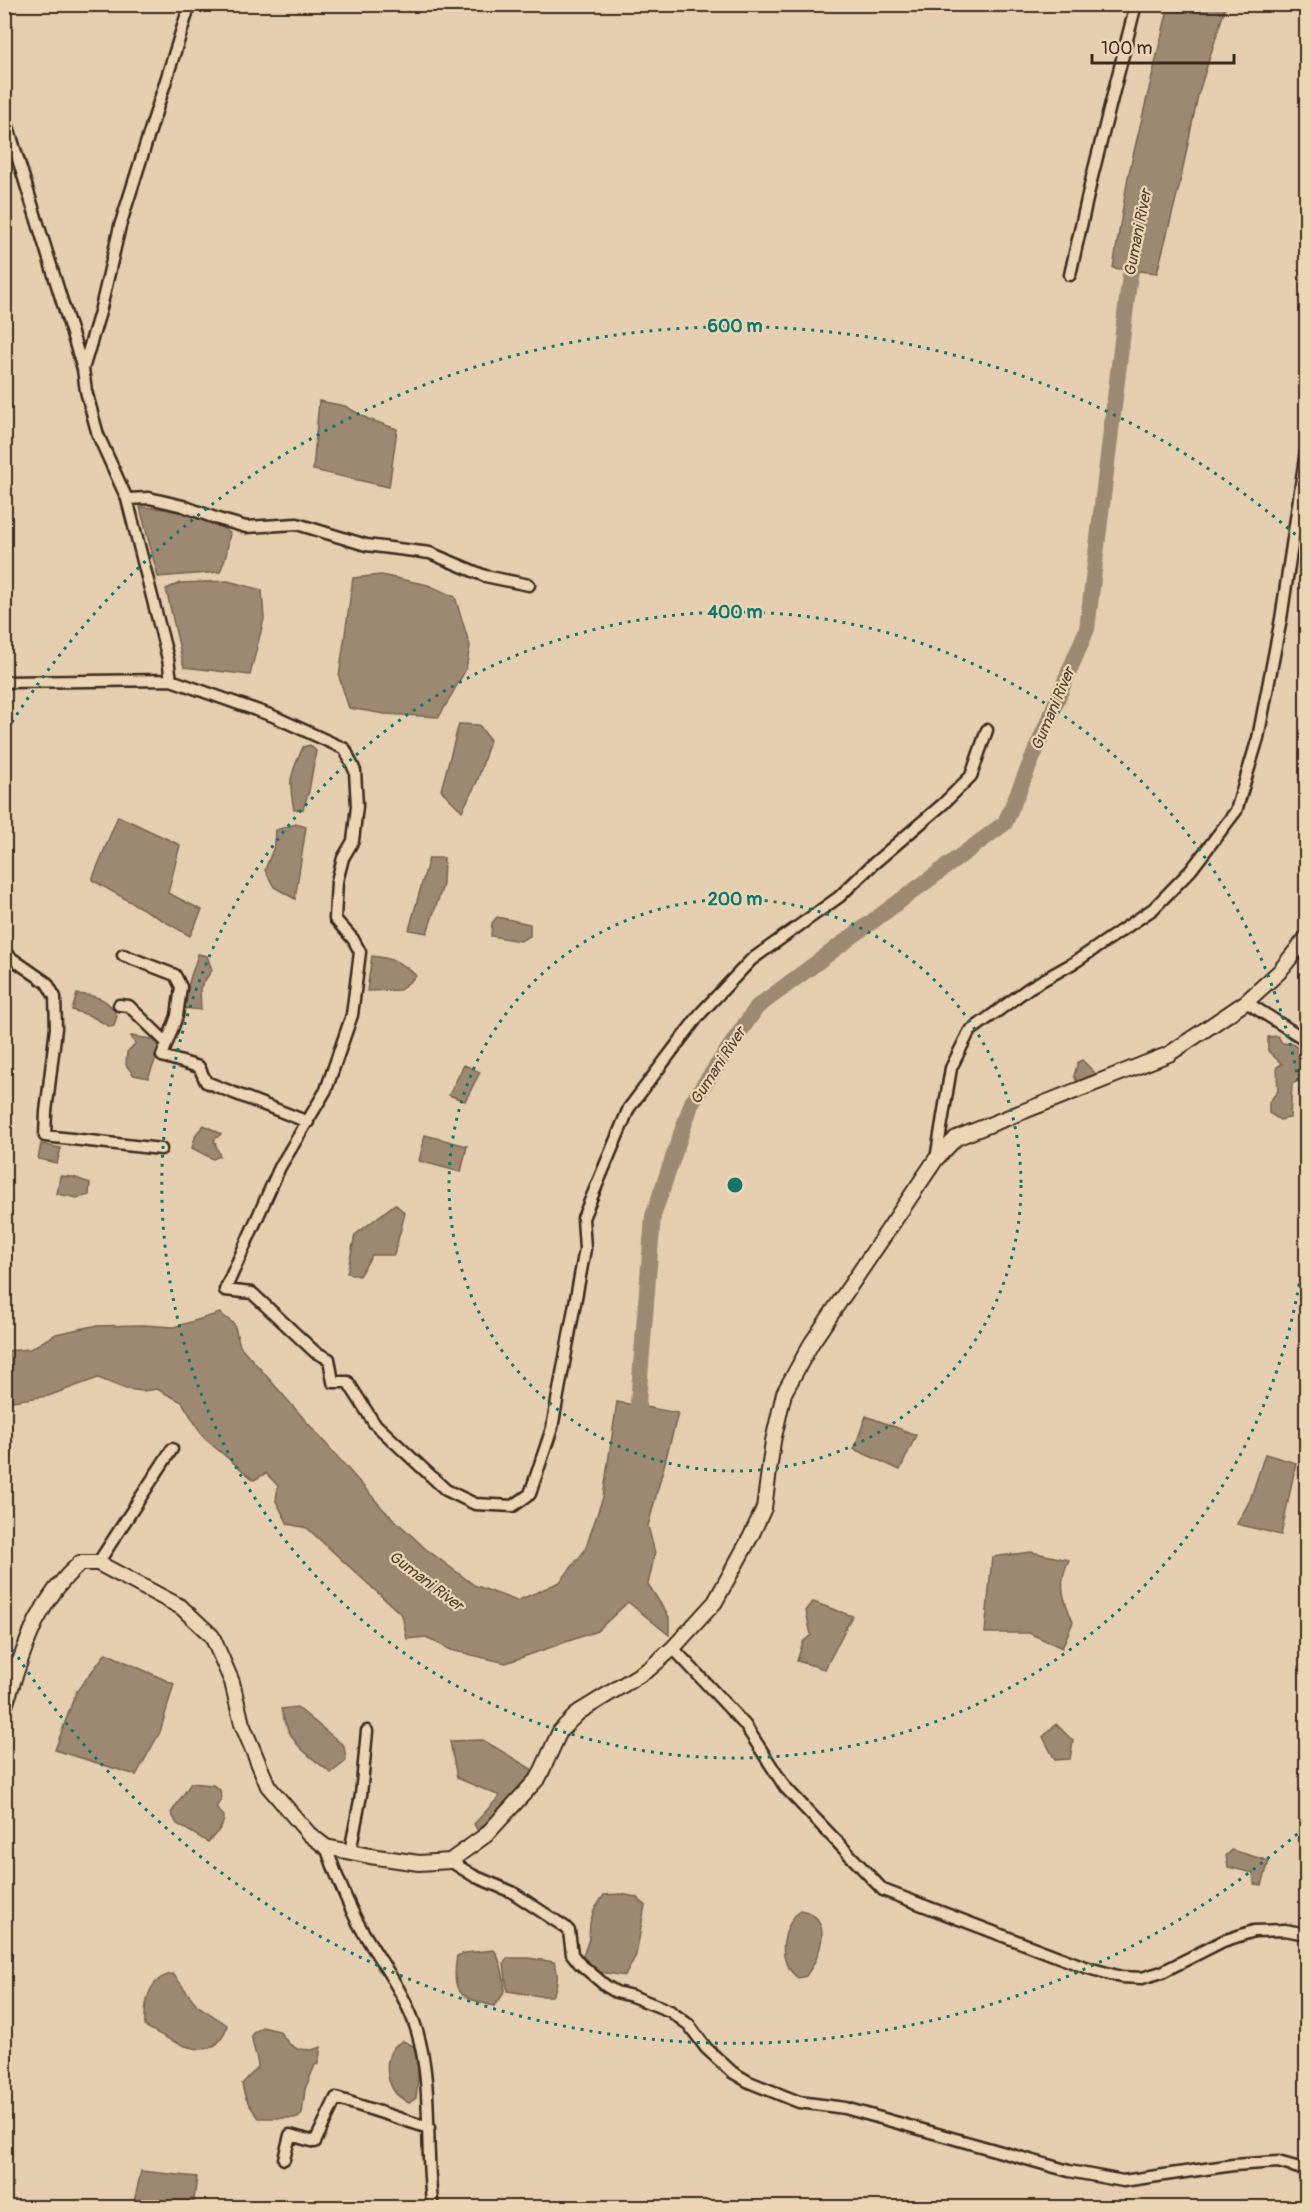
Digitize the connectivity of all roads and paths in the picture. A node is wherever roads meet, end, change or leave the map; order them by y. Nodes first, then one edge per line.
1 (190, 4) edge
2 (1136, 4) edge
3 (4, 114) edge
4 (1070, 275) dead end
5 (83, 369) junction
6 (1306, 451) edge
7 (127, 499) junction
8 (529, 585) dead end
9 (171, 680) junction
10 (4, 682) edge
11 (987, 730) dead end
12 (1306, 938) edge
13 (4, 953) edge
14 (123, 955) dead end
15 (1246, 1002) junction
16 (119, 1005) dead end
17 (1306, 1040) edge
18 (167, 1043) junction
19 (308, 1122) junction
20 (161, 1149) dead end
21 (936, 1159) junction
22 (172, 1449) dead end
23 (98, 1563) junction
24 (673, 1648) junction
25 (20, 1662) junction
26 (4, 1665) edge
27 (4, 1709) edge
28 (368, 1731) dead end
29 (326, 1847) junction
30 (350, 1852) junction
31 (450, 1861) junction
32 (1306, 1934) edge
33 (429, 2128) junction
34 (284, 2159) dead end
35 (1306, 2170) edge
36 (434, 2208) edge

1 - 5 street
2 - 4 street
3 - 5 street
5 - 7 street
6 - 21 street
7 - 8 street
7 - 9 street
9 - 10 street
9 - 19 street
11 - 19 street
12 - 15 street
13 - 20 street
14 - 18 street
15 - 17 street
15 - 21 street
16 - 18 street
18 - 19 street
21 - 24 street
22 - 23 street
23 - 25 street
23 - 29 street
24 - 31 street
24 - 32 street
25 - 26 street
25 - 27 street
28 - 30 street
29 - 30 street
29 - 33 street
30 - 31 street
31 - 35 street
33 - 34 street
33 - 36 street

